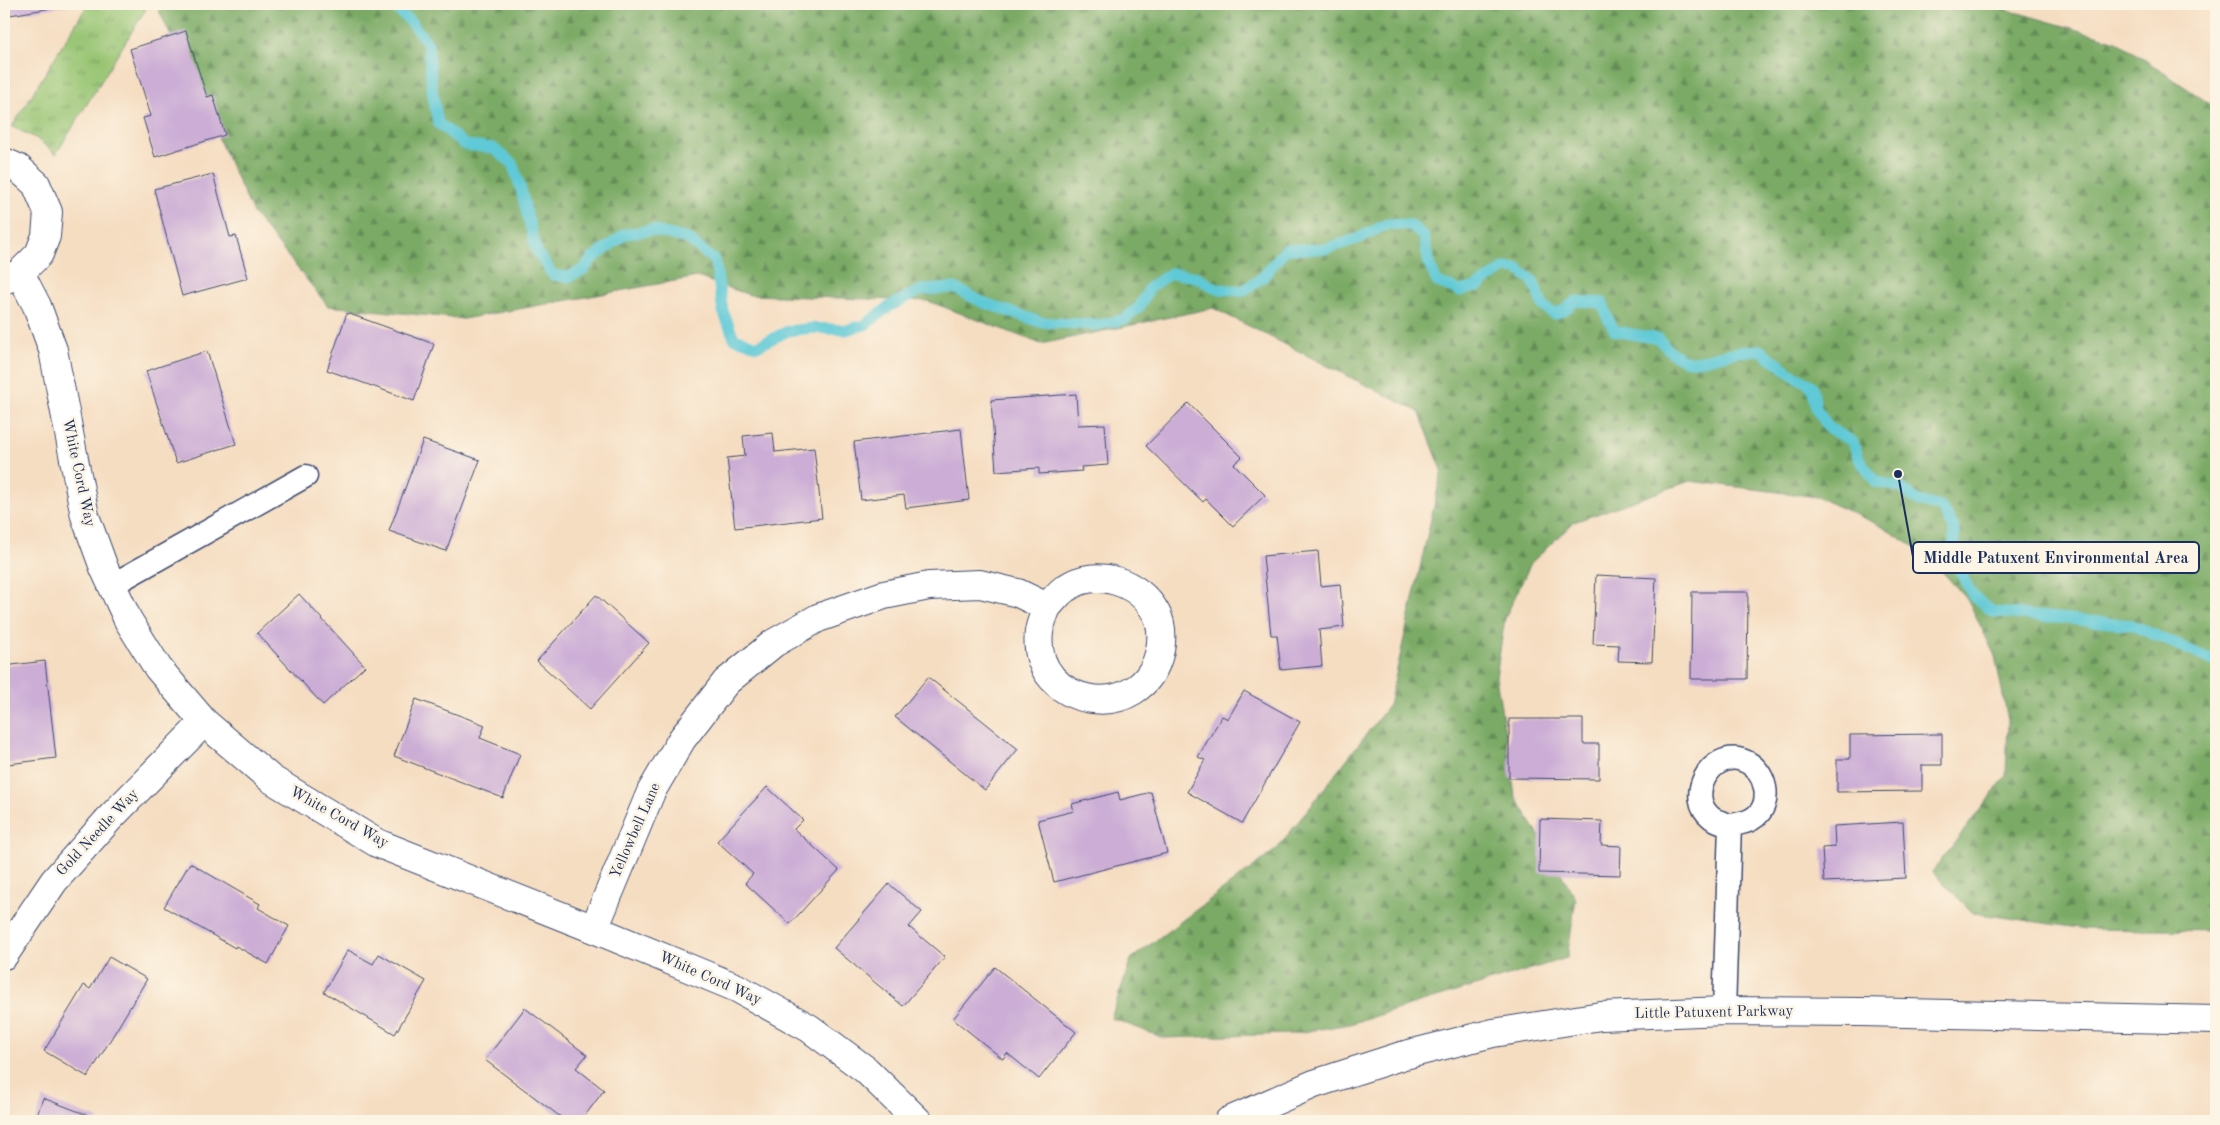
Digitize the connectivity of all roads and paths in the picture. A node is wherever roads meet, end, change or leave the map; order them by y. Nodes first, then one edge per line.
1 (4, 162) edge
2 (12, 277) edge
3 (306, 476) dead end
4 (112, 585) junction
5 (1047, 607) junction
6 (204, 722) junction
7 (1730, 826) dead end
8 (594, 929) junction
9 (4, 955) edge
10 (1724, 1011) junction
11 (2216, 1020) edge
12 (918, 1121) edge
13 (1229, 1121) edge

1 - 2 street, White Cord Way
2 - 4 street, White Cord Way
3 - 4 lane
4 - 6 street, White Cord Way
5 - 5 street
5 - 8 street, Yellowbell Lane
6 - 8 street, White Cord Way
6 - 9 street, Gold Needle Way
7 - 10 lane
8 - 12 street, White Cord Way
10 - 11 street, Little Patuxent Parkway
10 - 13 street, Little Patuxent Parkway

